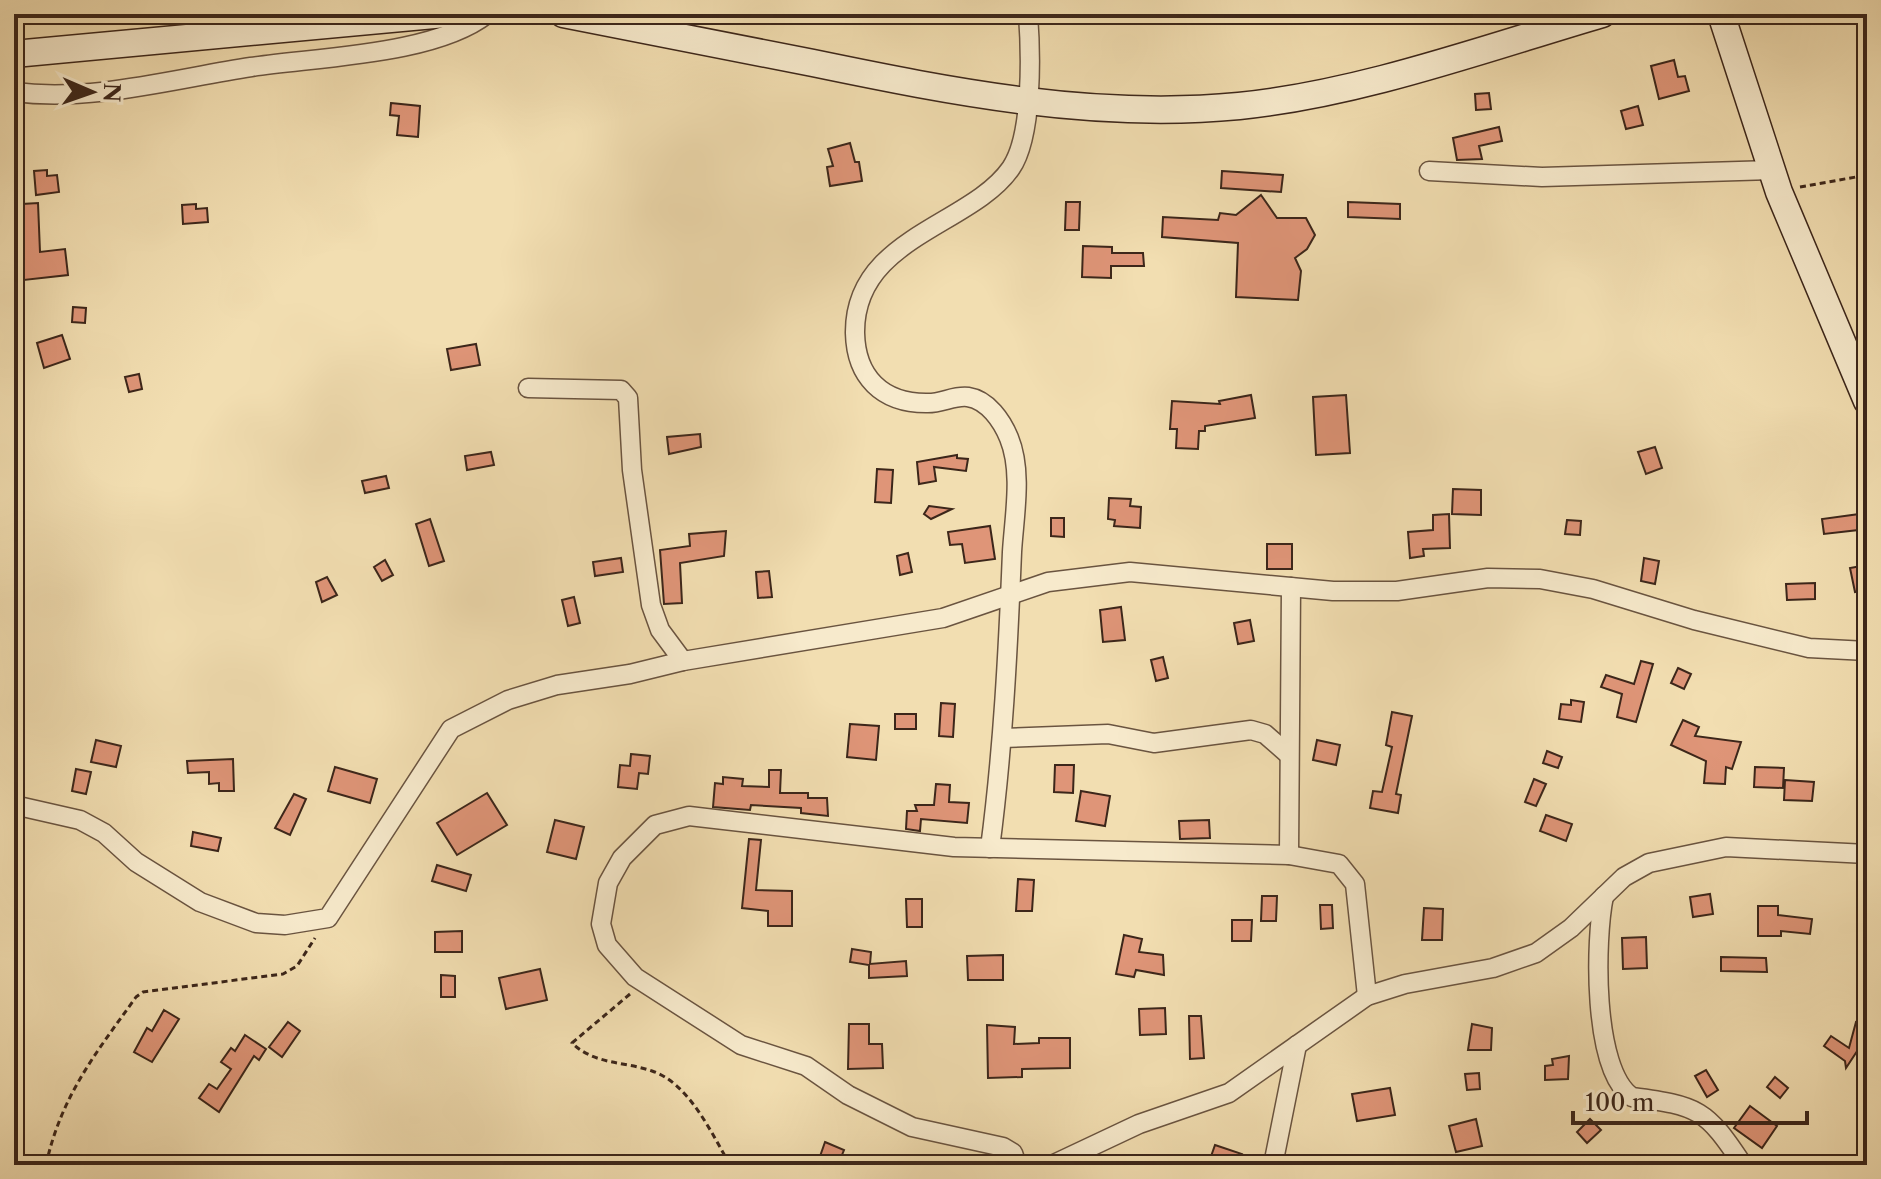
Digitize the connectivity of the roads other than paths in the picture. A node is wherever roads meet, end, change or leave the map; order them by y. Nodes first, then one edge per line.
1 (445, 14) edge
2 (487, 14) edge
3 (563, 14) edge
4 (1028, 14) edge
5 (1602, 14) edge
6 (1721, 14) edge
7 (14, 54) edge
8 (14, 92) edge
9 (1028, 103) junction
10 (1429, 171) dead end
11 (1776, 181) junction
12 (528, 388) dead end
13 (1867, 401) edge
14 (1291, 587) junction
15 (1010, 594) junction
16 (1867, 651) edge
17 (683, 661) junction
18 (1002, 738) junction
19 (1289, 755) junction
20 (14, 805) edge
21 (990, 848) junction
22 (1867, 854) edge
23 (1289, 855) junction
24 (1604, 896) junction
25 (1367, 996) junction
26 (1297, 1045) junction
27 (1017, 1165) edge
28 (1052, 1165) edge
29 (1273, 1165) edge
30 (1743, 1165) edge

1 - 7 street
2 - 8 street
3 - 9 street
4 - 9 street
5 - 9 street
6 - 11 street
9 - 15 street
10 - 11 street
11 - 13 street
12 - 17 street
14 - 15 street
14 - 16 street
14 - 19 street
15 - 17 street
15 - 18 street
17 - 20 street
18 - 19 street
18 - 21 street
19 - 23 street
21 - 23 street
21 - 27 street
22 - 24 street
23 - 25 street
24 - 25 street
24 - 30 street
25 - 26 street
26 - 28 street
26 - 29 street

